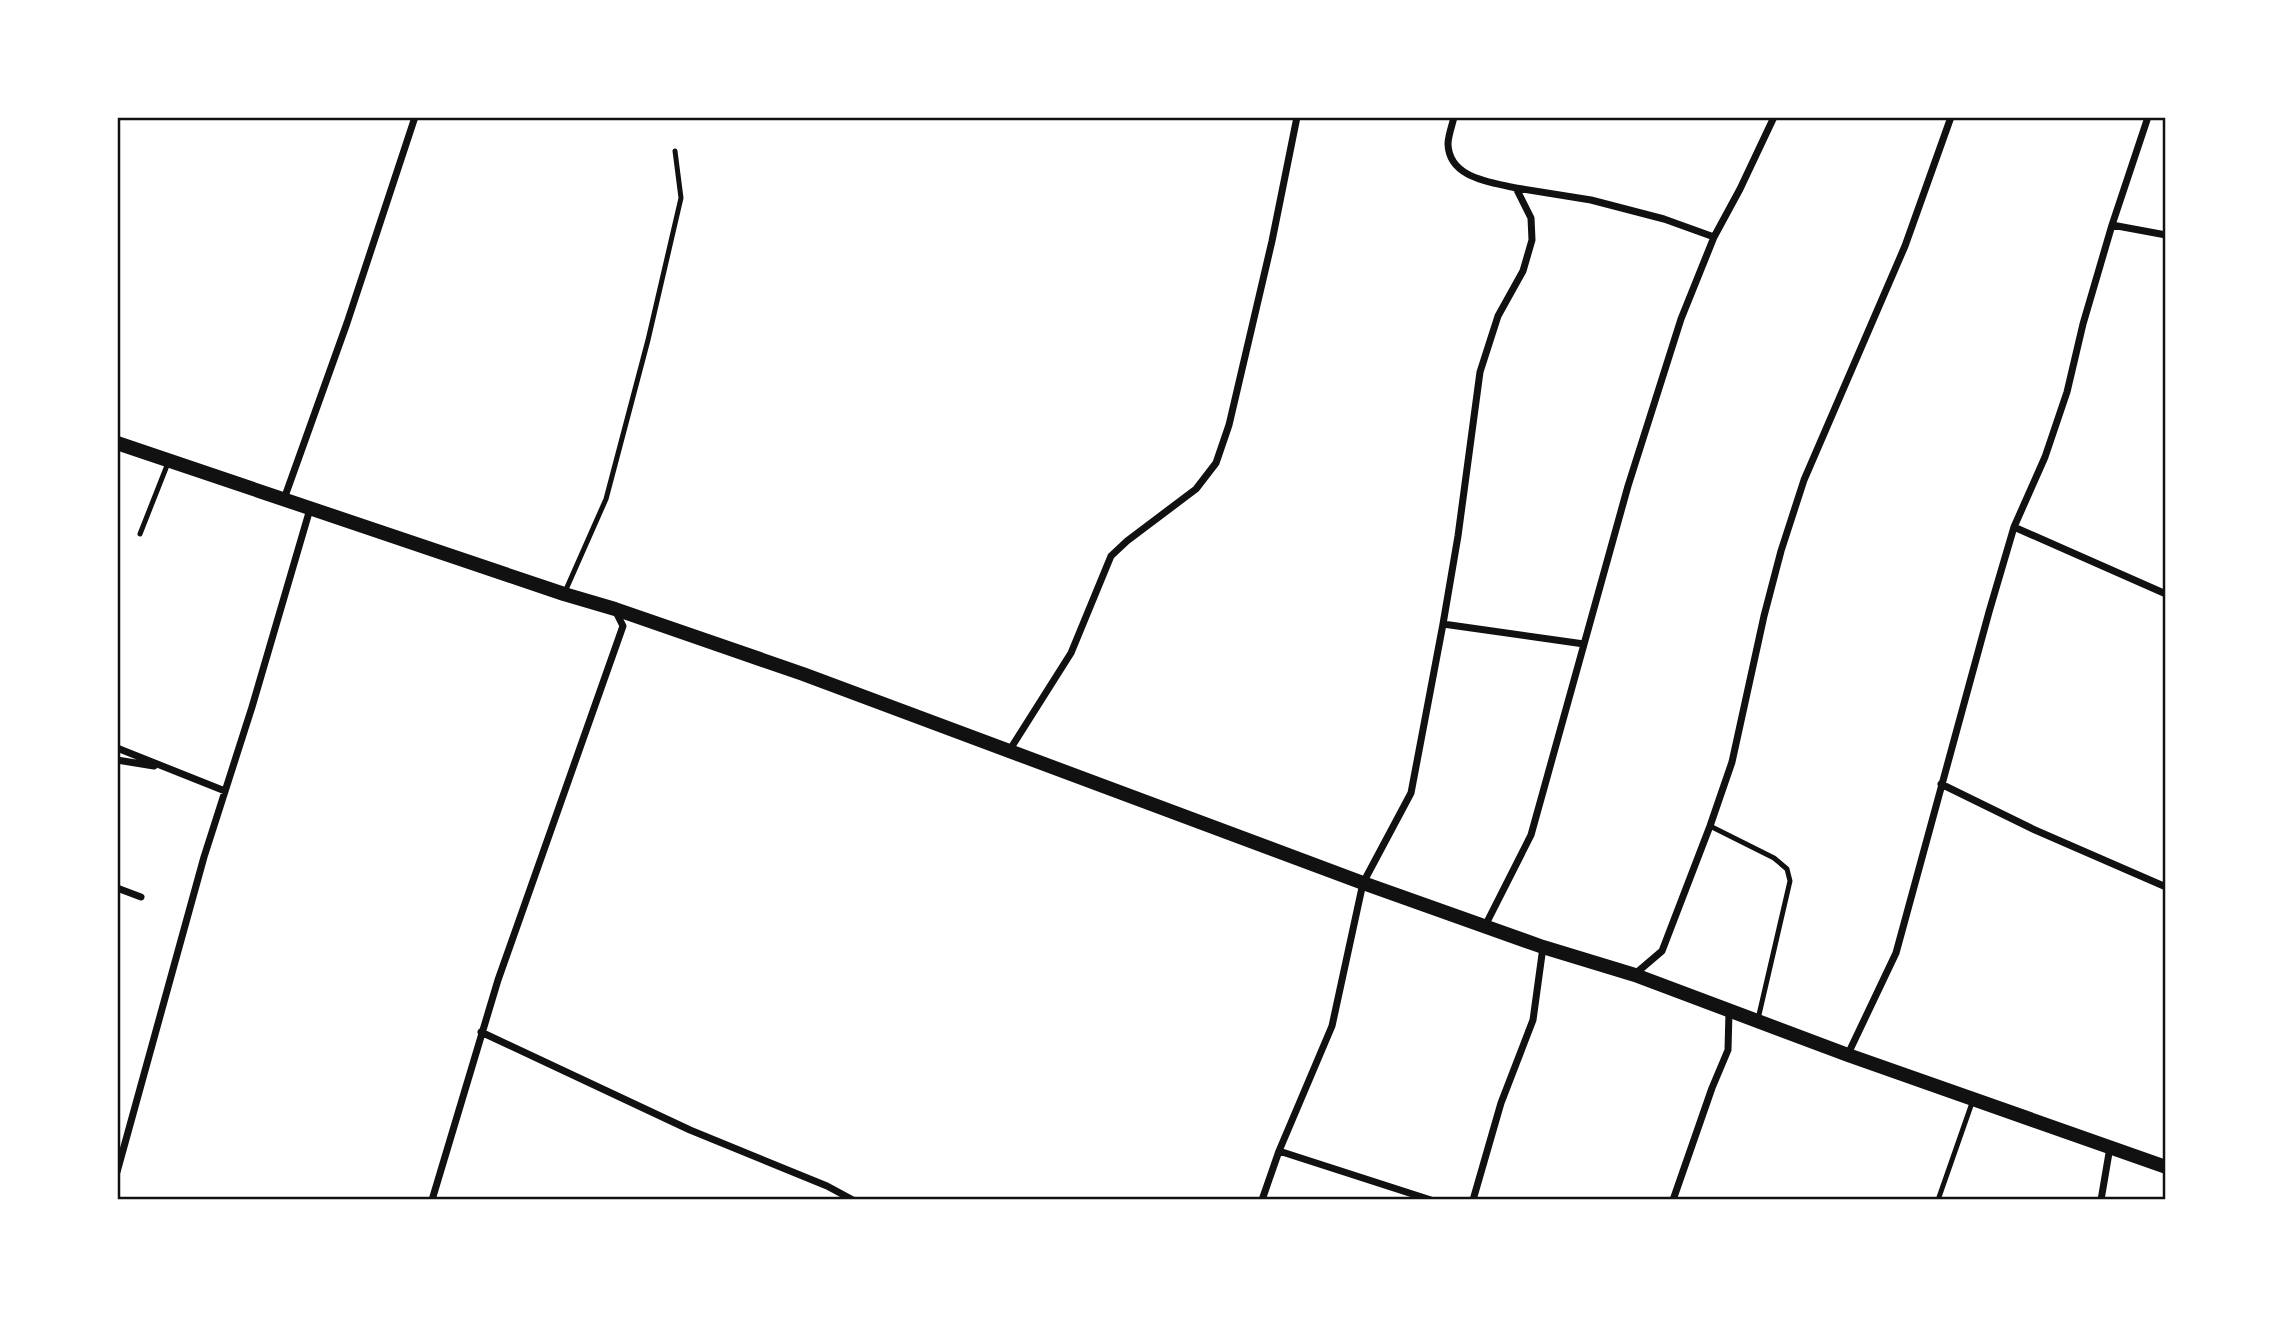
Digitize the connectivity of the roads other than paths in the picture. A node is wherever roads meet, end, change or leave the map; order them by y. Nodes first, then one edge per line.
1 (415, 117) edge
2 (1297, 117) edge
3 (1454, 117) edge
4 (1774, 117) edge
5 (1951, 117) edge
6 (2148, 117) edge
7 (676, 151) dead end
8 (1516, 188) junction
9 (2112, 225) junction
10 (2166, 235) edge
11 (1714, 237) junction
12 (117, 443) edge
13 (170, 460) junction
14 (284, 499) junction
15 (310, 508) junction
16 (2014, 527) junction
17 (139, 534) dead end
18 (564, 594) junction
19 (2166, 594) edge
20 (615, 609) junction
21 (1443, 624) junction
22 (1584, 644) junction
23 (117, 748) edge
24 (1009, 751) junction
25 (117, 760) edge
26 (168, 768) junction
27 (1941, 784) junction
28 (225, 791) junction
29 (1710, 826) junction
30 (1363, 883) junction
31 (2166, 887) edge
32 (117, 888) edge
33 (141, 897) dead end
34 (1485, 926) junction
35 (1543, 947) junction
36 (1635, 975) junction
37 (1729, 1012) junction
38 (1758, 1022) junction
39 (481, 1032) junction
40 (1848, 1055) junction
41 (1973, 1100) junction
42 (2110, 1147) junction
43 (1279, 1151) junction
44 (2166, 1167) edge
45 (117, 1172) edge
46 (432, 1200) edge
47 (853, 1200) edge
48 (1262, 1200) edge
49 (1431, 1200) edge
50 (1473, 1200) edge
51 (1673, 1200) edge
52 (1938, 1200) edge
53 (2101, 1200) edge

1 - 14 street
2 - 24 street
3 - 8 street
4 - 11 street
5 - 29 street
6 - 9 street
7 - 18 lane
8 - 11 street
8 - 21 street
9 - 10 street
9 - 16 street
11 - 22 street
12 - 13 main road
13 - 14 main road
13 - 17 lane
14 - 15 main road
15 - 18 main road
15 - 28 street
16 - 19 street
16 - 27 street
18 - 20 main road
20 - 24 main road
20 - 39 street
21 - 22 street
21 - 30 street
22 - 34 street
23 - 26 street
24 - 30 main road
25 - 26 street
26 - 28 street
27 - 31 street
27 - 40 street
28 - 45 street
29 - 36 street
29 - 38 lane
30 - 34 main road
30 - 43 street
32 - 33 street
34 - 35 main road
35 - 36 main road
35 - 50 street
36 - 37 main road
37 - 38 main road
37 - 51 street
38 - 40 main road
39 - 46 street
39 - 47 street
40 - 41 main road
41 - 42 main road
41 - 52 lane
42 - 44 main road
42 - 53 street
43 - 48 street
43 - 49 street

